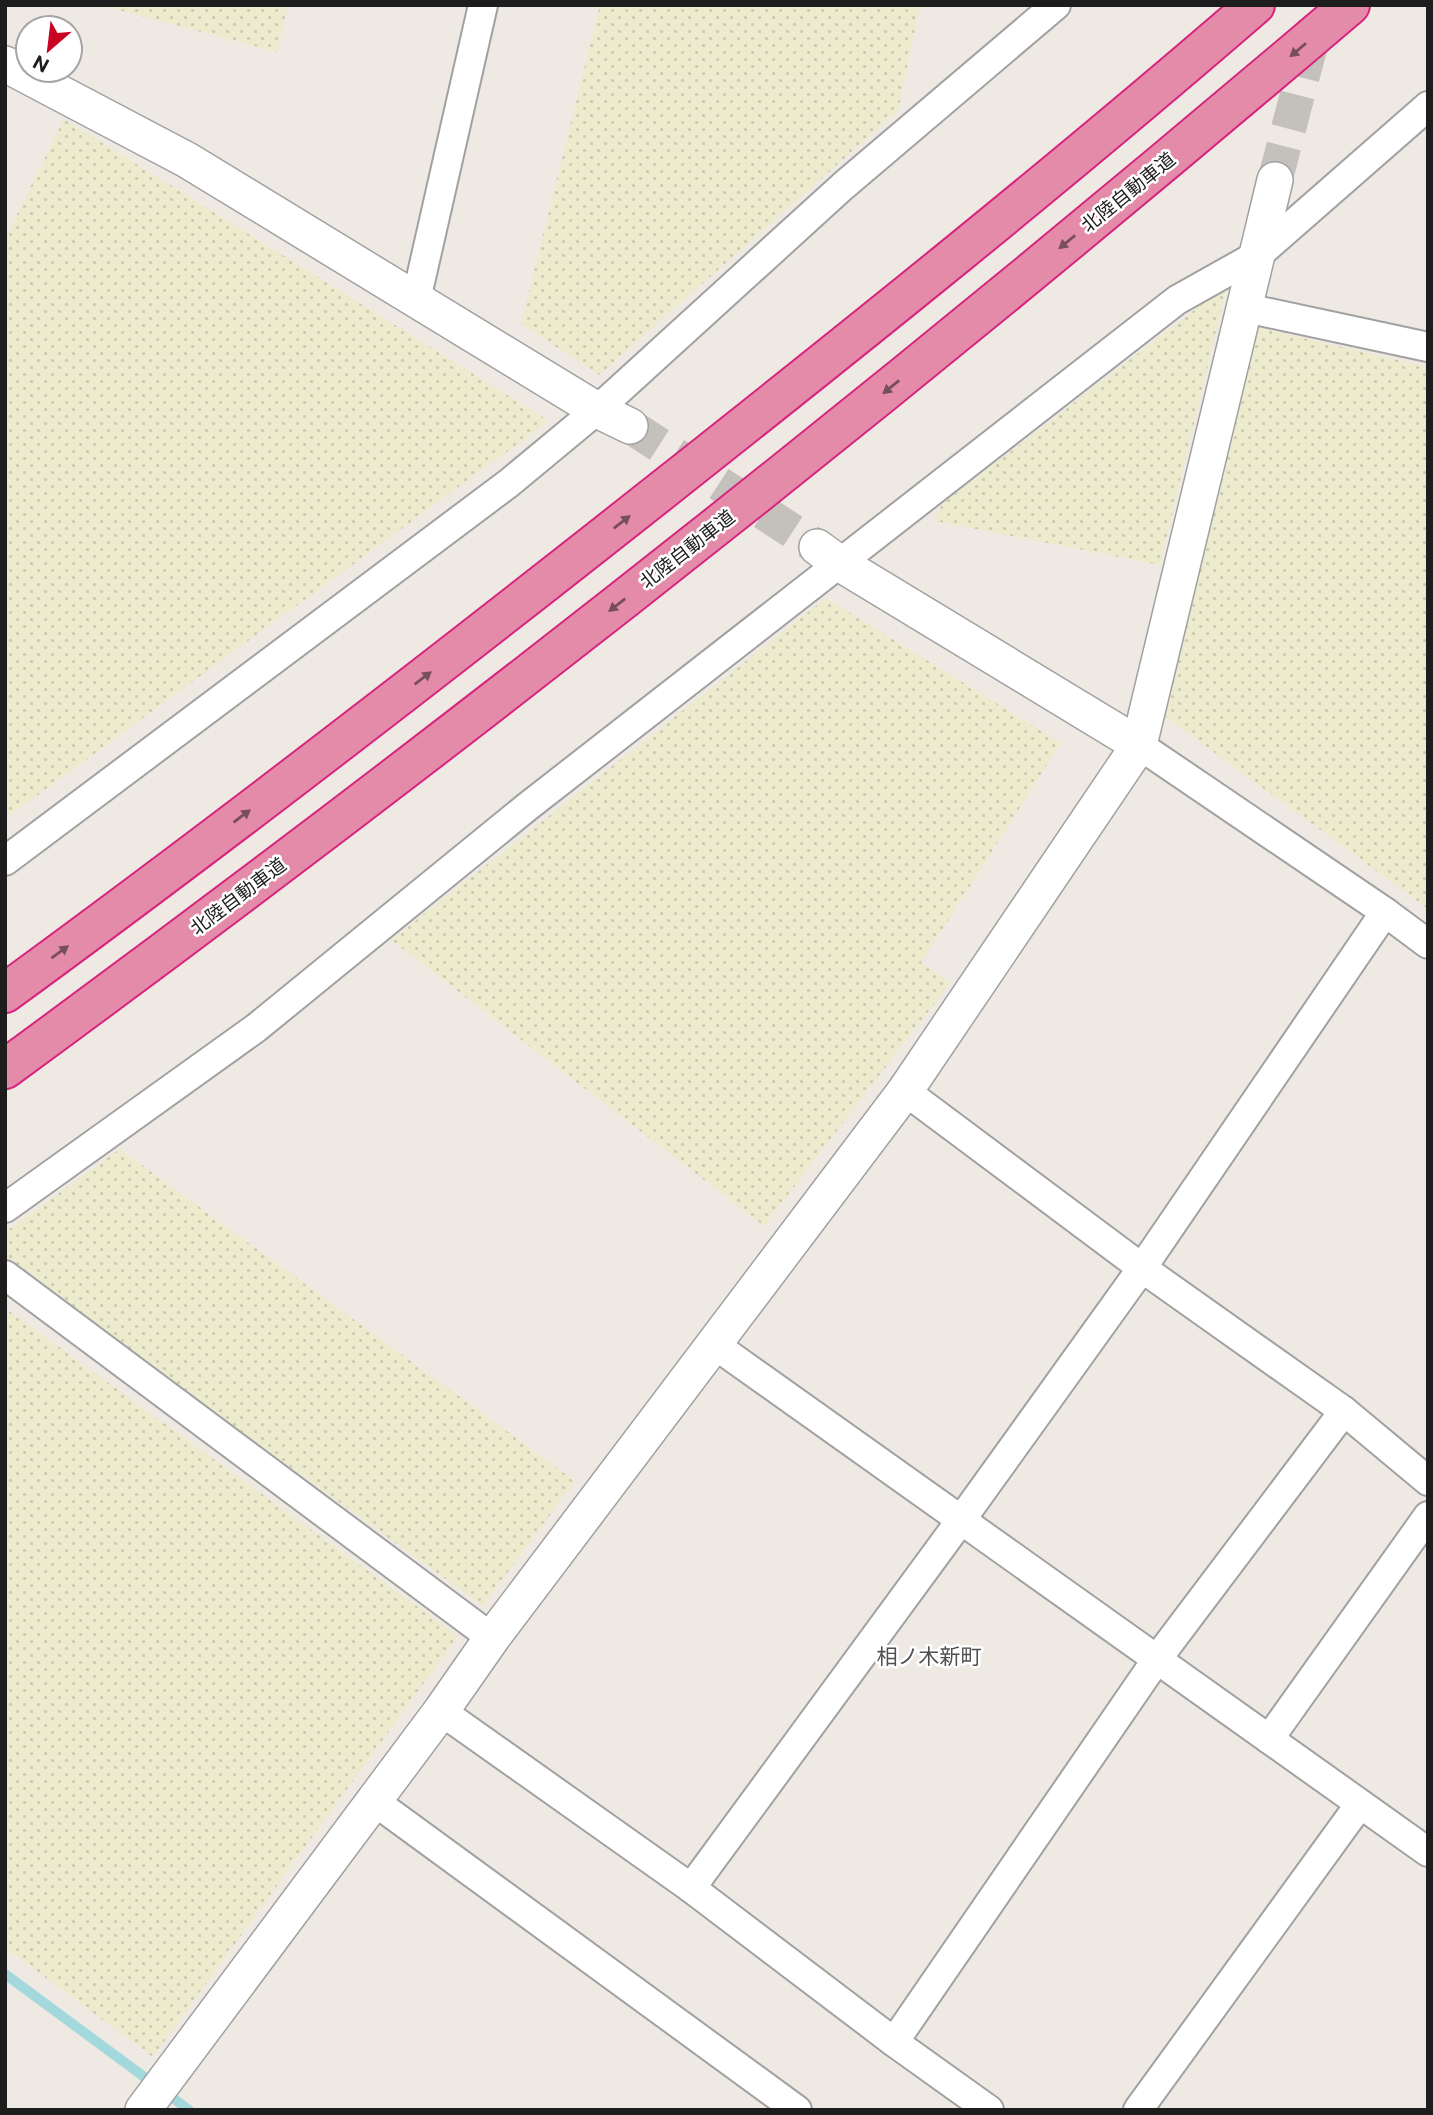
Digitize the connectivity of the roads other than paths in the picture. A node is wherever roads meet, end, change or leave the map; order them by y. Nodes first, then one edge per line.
1 (484, 5) edge
2 (1056, 5) edge
3 (1255, 5) edge
4 (1350, 5) edge
5 (5, 64) edge
6 (1428, 106) edge
7 (1275, 180) tunnel mouth
8 (1259, 254) junction
9 (416, 300) junction
10 (1246, 308) junction
11 (1428, 347) edge
12 (597, 411) junction
13 (631, 426) tunnel mouth
14 (828, 555) junction
15 (1139, 746) junction
16 (5, 861) edge
17 (1385, 912) junction
18 (1428, 944) edge
19 (5, 993) edge
20 (5, 1069) edge
21 (905, 1091) junction
22 (5, 1208) edge
23 (1142, 1268) junction
24 (5, 1275) edge
25 (715, 1345) junction
26 (1344, 1411) junction
27 (1428, 1481) edge
28 (1428, 1516) edge
29 (961, 1520) junction
30 (492, 1638) junction
31 (1157, 1659) junction
32 (441, 1711) junction
33 (1269, 1739) junction
34 (374, 1801) junction
35 (1360, 1804) junction
36 (1428, 1852) edge
37 (691, 1888) junction
38 (894, 2042) junction
39 (143, 2110) edge
40 (797, 2110) edge
41 (989, 2110) edge
42 (1138, 2110) edge

1 - 9 street
2 - 12 street
19 -> 3 highway
4 -> 20 highway, 北陸自動車道
5 - 9 street
6 - 8 street
7 - 8 street
8 - 10 street
8 - 14 street
9 - 12 street
10 - 11 street
10 - 15 street
12 - 13 street
12 - 16 street
14 - 15 street
14 - 22 street
15 - 17 street
15 - 21 street
17 - 18 street
17 - 23 street
21 - 23 street
21 - 25 street
23 - 26 street
23 - 29 street
24 - 30 street
25 - 29 street
25 - 30 street
26 - 27 street
26 - 31 street
28 - 33 street
29 - 31 street
29 - 37 street
30 - 32 street
31 - 33 street
31 - 38 street
32 - 34 street
32 - 37 street
33 - 35 street
34 - 39 street
34 - 40 street
35 - 36 street
35 - 42 street
37 - 38 street
38 - 41 street

